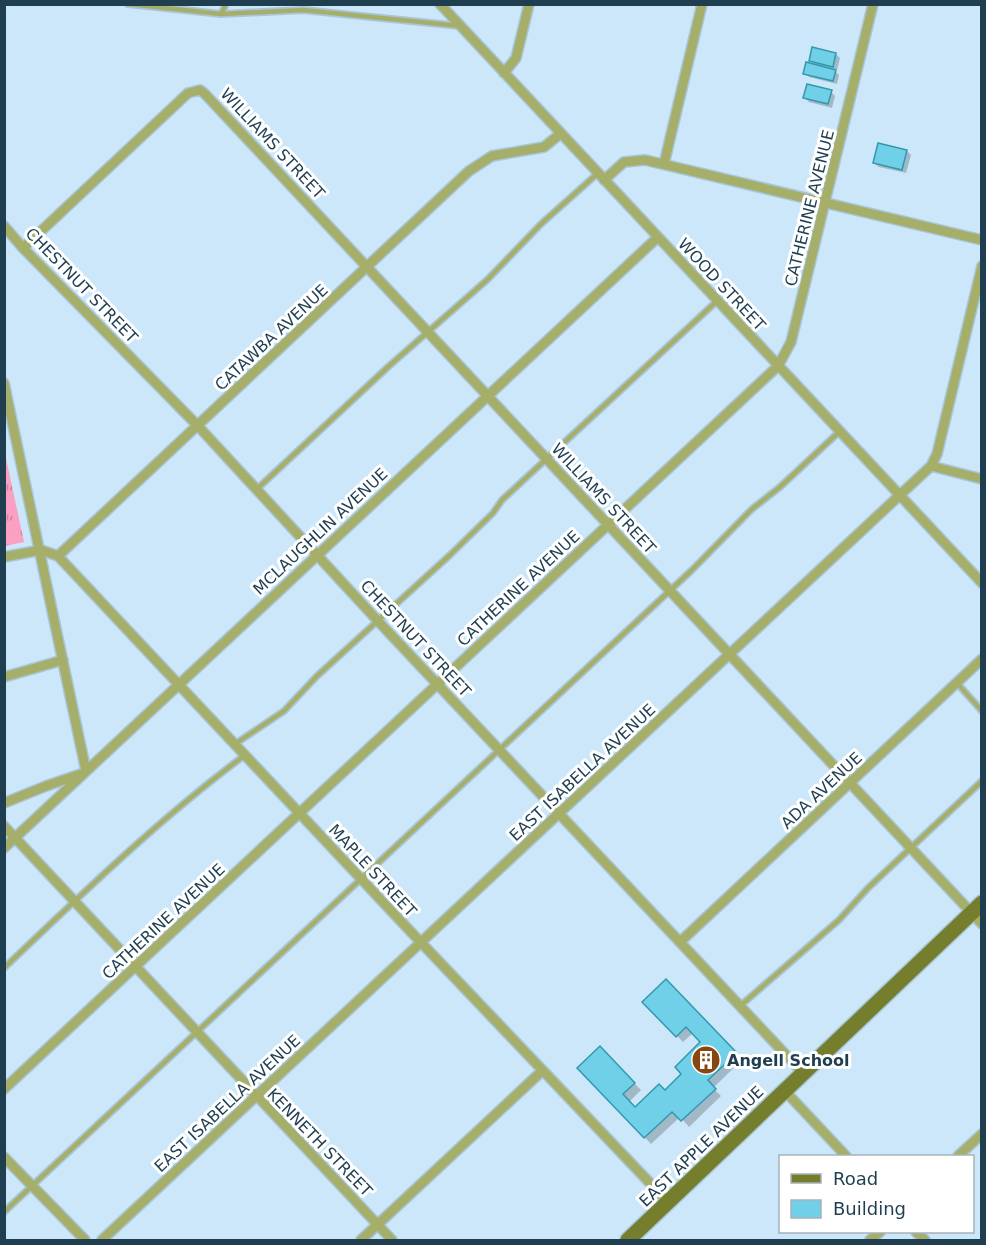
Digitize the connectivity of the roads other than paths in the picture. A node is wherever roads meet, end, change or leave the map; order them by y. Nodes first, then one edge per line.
1 (128, 4) edge
2 (226, 4) edge
3 (440, 4) edge
4 (529, 4) edge
5 (702, 4) edge
6 (873, 4) edge
7 (151, 6) edge
8 (221, 14) junction
9 (460, 26) junction
10 (504, 73) junction
11 (560, 134) junction
12 (664, 164) junction
13 (601, 177) junction
14 (825, 203) junction
15 (4, 226) edge
16 (657, 237) junction
17 (981, 240) edge
18 (23, 248) junction
19 (981, 266) edge
20 (368, 267) junction
21 (717, 301) junction
22 (428, 332) junction
23 (778, 366) junction
24 (4, 383) edge
25 (487, 395) junction
26 (198, 426) junction
27 (840, 431) junction
28 (547, 460) junction
29 (931, 466) junction
30 (981, 479) edge
31 (257, 490) junction
32 (899, 495) junction
33 (608, 525) junction
34 (41, 550) junction
35 (317, 554) junction
36 (58, 556) junction
37 (4, 557) edge
38 (981, 583) edge
39 (670, 590) junction
40 (377, 620) junction
41 (729, 655) junction
42 (981, 658) edge
43 (63, 660) junction
44 (4, 677) edge
45 (956, 682) junction
46 (179, 684) junction
47 (438, 684) junction
48 (981, 711) edge
49 (235, 744) junction
50 (499, 749) junction
51 (245, 755) junction
52 (85, 772) junction
53 (981, 781) edge
54 (849, 783) junction
55 (4, 803) edge
56 (300, 814) junction
57 (559, 814) junction
58 (4, 826) edge
59 (16, 837) junction
60 (4, 848) edge
61 (911, 849) junction
62 (360, 878) junction
63 (75, 903) junction
64 (978, 913) edge
65 (422, 942) junction
66 (680, 942) junction
67 (135, 967) junction
68 (4, 968) edge
69 (740, 1006) junction
70 (196, 1033) junction
71 (542, 1071) junction
72 (803, 1073) junction
73 (4, 1089) edge
74 (785, 1091) junction
75 (256, 1096) junction
76 (981, 1134) edge
77 (845, 1155) edge
78 (959, 1155) edge
79 (4, 1157) edge
80 (32, 1186) junction
81 (668, 1202) junction
82 (4, 1212) edge
83 (378, 1225) junction
84 (85, 1240) edge
85 (102, 1240) edge
86 (361, 1240) edge
87 (393, 1240) edge
88 (628, 1240) edge

1 - 7 lane
2 - 8 lane
3 - 9 street, WOOD STREET
4 - 10 street
5 - 12 street
6 - 14 street, CATHERINE AVENUE
7 - 8 lane
8 - 9 lane
9 - 10 street, WOOD STREET
10 - 11 street, WOOD STREET
11 - 13 street, WOOD STREET
11 - 20 street, CATAWBA AVENUE
12 - 13 street
12 - 14 street
13 - 16 street, WOOD STREET
13 - 22 lane
14 - 17 street
14 - 23 street, CATHERINE AVENUE
15 - 18 street, CHESTNUT STREET
16 - 21 street, WOOD STREET
16 - 25 street, MCLAUGHLIN AVENUE
18 - 20 street, WILLIAMS STREET
18 - 26 street, CHESTNUT STREET
19 - 29 street, EAST ISABELLA AVENUE
20 - 22 street, WILLIAMS STREET
20 - 26 street, CATAWBA AVENUE
21 - 23 street, WOOD STREET
21 - 28 lane
22 - 25 street, WILLIAMS STREET
22 - 31 lane
23 - 27 street, WOOD STREET
23 - 33 street, CATHERINE AVENUE
24 - 34 street
25 - 28 street, WILLIAMS STREET
25 - 35 street, MCLAUGHLIN AVENUE
26 - 31 street, CHESTNUT STREET
26 - 36 street, CATAWBA AVENUE
27 - 32 street, WOOD STREET
27 - 39 lane
28 - 33 street, WILLIAMS STREET
28 - 40 lane
29 - 30 street
29 - 32 street, EAST ISABELLA AVENUE
31 - 35 street, CHESTNUT STREET
32 - 38 street, WOOD STREET
32 - 41 street, EAST ISABELLA AVENUE
33 - 39 street, WILLIAMS STREET
33 - 47 street, CATHERINE AVENUE
34 - 36 street
34 - 37 street
34 - 43 street
35 - 40 street, CHESTNUT STREET
35 - 46 street, MCLAUGHLIN AVENUE
36 - 46 street, MAPLE STREET
39 - 41 street, WILLIAMS STREET
39 - 50 lane
40 - 47 street, CHESTNUT STREET
40 - 49 lane
41 - 54 street, WILLIAMS STREET
41 - 57 street, EAST ISABELLA AVENUE
42 - 45 street, ADA AVENUE
43 - 44 street
43 - 52 street
45 - 48 lane
45 - 54 street, ADA AVENUE
46 - 49 street, MAPLE STREET
46 - 52 street, MCLAUGHLIN AVENUE
47 - 50 street, CHESTNUT STREET
47 - 56 street, CATHERINE AVENUE
49 - 51 street, MAPLE STREET
50 - 57 street, CHESTNUT STREET
50 - 62 lane
51 - 56 street, MAPLE STREET
51 - 63 lane
52 - 55 street
52 - 59 street, MCLAUGHLIN AVENUE
53 - 61 lane
54 - 61 street, WILLIAMS STREET
54 - 66 street, ADA AVENUE
56 - 62 street, MAPLE STREET
56 - 67 street, CATHERINE AVENUE
57 - 65 street, EAST ISABELLA AVENUE
57 - 66 street, CHESTNUT STREET
58 - 59 street, KENNETH STREET
59 - 60 street, MCLAUGHLIN AVENUE
59 - 63 street, KENNETH STREET
61 - 64 street, WILLIAMS STREET
61 - 69 lane
62 - 65 street, MAPLE STREET
62 - 70 lane
63 - 67 street, KENNETH STREET
63 - 68 lane
64 - 72 main road, EAST APPLE AVENUE
65 - 71 street, MAPLE STREET
65 - 75 street, EAST ISABELLA AVENUE
66 - 69 street, CHESTNUT STREET
67 - 70 street, KENNETH STREET
67 - 73 street, CATHERINE AVENUE
69 - 72 street, CHESTNUT STREET
70 - 75 street, KENNETH STREET
70 - 80 lane
71 - 81 street, MAPLE STREET
71 - 83 street
72 - 74 main road, EAST APPLE AVENUE
74 - 77 street
74 - 81 main road, EAST APPLE AVENUE
75 - 83 street, KENNETH STREET
75 - 85 street, EAST ISABELLA AVENUE
76 - 78 street
79 - 80 street
80 - 82 lane
80 - 84 street
81 - 88 main road, EAST APPLE AVENUE
83 - 86 street
83 - 87 street, KENNETH STREET

